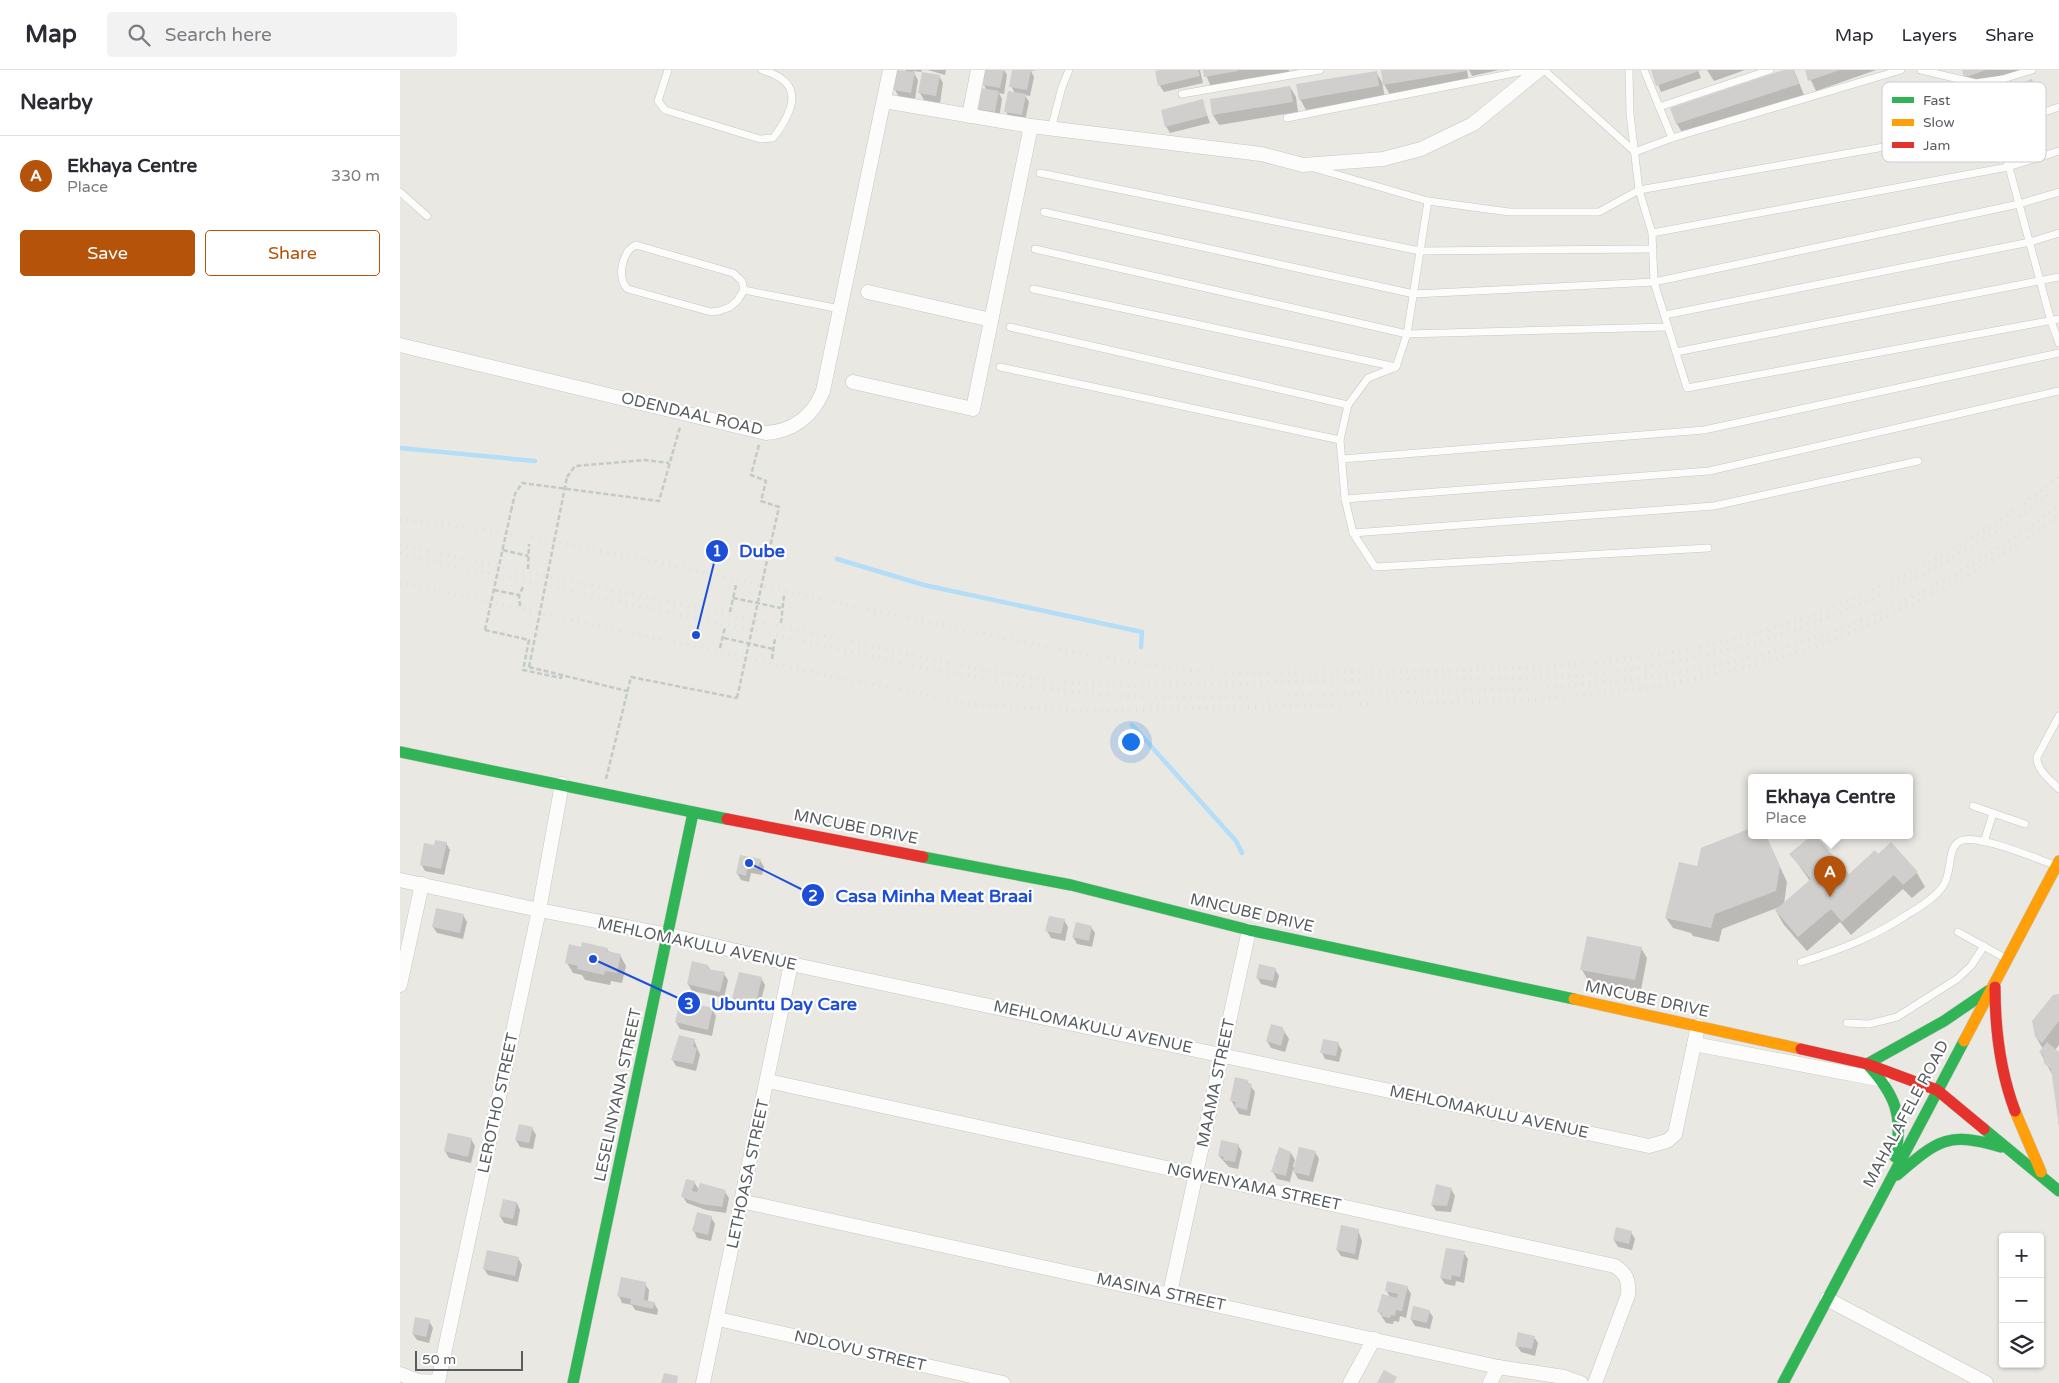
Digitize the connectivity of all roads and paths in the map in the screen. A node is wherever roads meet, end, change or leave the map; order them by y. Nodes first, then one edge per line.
1 (668, 70) edge
2 (762, 70) edge
3 (890, 70) edge
4 (978, 70) edge
5 (1069, 70) edge
6 (1320, 70) edge
7 (1529, 70) edge
8 (1539, 70) edge
9 (1544, 70) edge
10 (1629, 70) edge
11 (1644, 70) edge
12 (1770, 70) edge
13 (1901, 70) edge
14 (1921, 70) edge
15 (2032, 70) edge
16 (1972, 82) edge
17 (1986, 82) edge
18 (1182, 94) dead end
19 (884, 101) junction
20 (1659, 107) junction
21 (2059, 107) edge
22 (2046, 111) edge
23 (969, 116) junction
24 (1287, 118) dead end
25 (1031, 126) junction
26 (1051, 129) junction
27 (1672, 138) junction
28 (1882, 147) edge
29 (2059, 150) edge
30 (1634, 152) junction
31 (2046, 154) edge
32 (2007, 162) edge
33 (2023, 162) edge
34 (1303, 165) junction
35 (2008, 167) junction
36 (1040, 173) dead end
37 (1640, 190) junction
38 (400, 192) edge
39 (2059, 192) edge
40 (1428, 201) junction
41 (2019, 204) junction
42 (1044, 212) dead end
43 (427, 216) dead end
44 (1652, 233) junction
45 (2059, 233) edge
46 (2030, 242) junction
47 (1035, 249) dead end
48 (1652, 249) junction
49 (1420, 251) junction
50 (2059, 277) edge
51 (1654, 282) junction
52 (2040, 283) junction
53 (1033, 289) dead end
54 (744, 290) junction
55 (868, 292) dead end
56 (1414, 294) junction
57 (840, 309) junction
58 (1664, 315) junction
59 (2059, 319) edge
60 (991, 320) junction
61 (2051, 321) junction
62 (1668, 327) junction
63 (1010, 328) dead end
64 (1407, 334) junction
65 (2059, 343) edge
66 (400, 345) edge
67 (1676, 352) junction
68 (2059, 353) edge
69 (1000, 367) dead end
70 (1396, 367) junction
71 (852, 382) dead end
72 (2059, 391) edge
73 (1348, 405) junction
74 (683, 413) junction
75 (762, 432) junction
76 (1340, 440) junction
77 (1342, 459) junction
78 (1918, 461) dead end
79 (669, 463) junction
80 (1346, 499) junction
81 (1353, 533) junction
82 (529, 544) dead end
83 (1708, 548) dead end
84 (502, 550) junction
85 (528, 556) junction
86 (528, 569) dead end
87 (524, 585) dead end
88 (736, 585) dead end
89 (494, 590) junction
90 (520, 595) junction
91 (784, 595) dead end
92 (733, 598) junction
93 (758, 604) junction
94 (520, 606) dead end
95 (781, 608) junction
96 (730, 612) dead end
97 (781, 624) dead end
98 (724, 627) dead end
99 (724, 638) junction
100 (775, 638) dead end
101 (749, 644) junction
102 (720, 648) dead end
103 (773, 649) junction
104 (772, 659) dead end
105 (562, 674) junction
106 (627, 691) junction
107 (2059, 716) edge
108 (400, 752) edge
109 (562, 784) junction
110 (2059, 789) edge
111 (603, 793) junction
112 (1973, 806) dead end
113 (694, 813) junction
114 (1993, 813) junction
115 (2025, 824) dead end
116 (1984, 842) junction
117 (2058, 864) edge
118 (400, 880) edge
119 (422, 884) junction
120 (539, 910) junction
121 (1249, 930) junction
122 (1958, 932) dead end
123 (669, 935) junction
124 (1984, 946) junction
125 (2007, 959) junction
126 (1801, 962) dead end
127 (791, 964) junction
128 (400, 985) edge
129 (1995, 985) junction
130 (1847, 1023) dead end
131 (1698, 1026) junction
132 (1694, 1044) junction
133 (1222, 1054) junction
134 (1867, 1064) junction
135 (1883, 1080) junction
136 (768, 1082) junction
137 (1937, 1090) junction
138 (2007, 1149) junction
139 (1197, 1174) junction
140 (2045, 1179) junction
141 (1889, 1181) junction
142 (2059, 1191) edge
143 (741, 1201) junction
144 (1170, 1293) junction
145 (1827, 1300) junction
146 (718, 1319) junction
147 (1374, 1339) junction
148 (1498, 1367) junction
149 (400, 1374) edge
150 (438, 1383) edge
151 (572, 1383) edge
152 (703, 1383) edge
153 (1003, 1383) edge
154 (1350, 1383) edge
155 (1490, 1383) edge
156 (1581, 1383) edge
157 (1595, 1383) edge
158 (1783, 1383) edge
159 (1986, 1383) edge

1 - 2 lane
3 - 19 street, ODENDAAL ROAD
4 - 23 street
5 - 26 lane
6 - 18 lane
7 - 24 lane
8 - 34 street
9 - 30 lane
10 - 30 lane
11 - 20 lane
12 - 20 lane
13 - 27 lane
14 - 16 lane
15 - 17 lane
19 - 23 street
19 - 57 street, ODENDAAL ROAD
20 - 27 lane
21 - 22 lane
23 - 25 street
25 - 26 street
25 - 60 street
26 - 34 street
27 - 30 lane
28 - 37 lane
29 - 31 lane
30 - 37 lane
32 - 35 lane
33 - 35 lane
34 - 40 lane
35 - 41 lane
35 - 44 lane
36 - 49 lane
37 - 40 lane
37 - 44 lane
38 - 43 lane
39 - 41 lane
40 - 49 lane
41 - 46 lane
41 - 51 lane
42 - 56 lane
44 - 48 lane
45 - 46 lane
46 - 52 lane
46 - 58 lane
47 - 64 lane
48 - 49 lane
48 - 51 lane
49 - 56 lane
50 - 52 lane
51 - 56 lane
51 - 58 lane
52 - 61 lane
52 - 67 lane
53 - 70 lane
54 - 54 lane
54 - 57 lane
55 - 60 street
56 - 64 lane
57 - 75 street, ODENDAAL ROAD
58 - 62 lane
59 - 61 lane
60 - 71 street
61 - 65 lane
61 - 67 lane
62 - 64 lane
62 - 67 lane
63 - 73 lane
64 - 70 lane
66 - 74 street, ODENDAAL ROAD
68 - 77 lane
69 - 76 lane
70 - 73 lane
72 - 80 lane
73 - 76 lane
74 - 75 street, ODENDAAL ROAD
74 - 79 path
75 - 93 path, bridge
76 - 77 lane
77 - 80 lane
78 - 81 lane
79 - 84 path, bridge
79 - 105 path, bridge
80 - 81 lane
81 - 83 lane
82 - 85 path
84 - 85 path
84 - 89 path, bridge
85 - 86 path
87 - 90 path
88 - 92 path
89 - 90 path
89 - 105 path, bridge
90 - 94 path
91 - 95 path
92 - 93 path
92 - 96 path
93 - 95 path
93 - 101 path, bridge
95 - 97 path
98 - 99 path
99 - 101 path
99 - 102 path
100 - 103 path
101 - 103 path
101 - 106 path, bridge
103 - 104 path
105 - 106 path
106 - 111 path
107 - 110 lane
108 - 109 street, MNCUBE DRIVE
109 - 111 street, MNCUBE DRIVE
109 - 120 street, LEROTHO STREET
111 - 113 street, MNCUBE DRIVE
112 - 114 lane
113 - 121 street, MNCUBE DRIVE
113 - 123 street, LESELINYANA STREET
114 - 115 lane
114 - 116 lane
116 - 117 lane
116 - 126 lane
117 - 125 street, MAHALAFELE ROAD
118 - 119 street, MEHLOMAKULU AVENUE
119 - 120 street, MEHLOMAKULU AVENUE
119 - 128 street
120 - 123 street, MEHLOMAKULU AVENUE
120 - 150 street, LEROTHO STREET
121 - 131 street, MNCUBE DRIVE
121 - 133 street, MAAMA STREET
122 - 124 lane
123 - 127 street, MEHLOMAKULU AVENUE
123 - 151 street, LESELINYANA STREET
124 - 125 lane
124 - 130 lane
125 - 129 street, MAHALAFELE ROAD
127 - 133 street, MEHLOMAKULU AVENUE
127 - 136 street, LETHOASA STREET
129 - 134 street
129 - 137 street, MAHALAFELE ROAD
129 - 140 street
131 - 132 street, MEHLOMAKULU AVENUE
131 - 134 street, MNCUBE DRIVE
132 - 133 street, MEHLOMAKULU AVENUE
132 - 135 street
133 - 139 street, MAAMA STREET
134 - 135 street
134 - 137 street, MNCUBE DRIVE
135 - 141 street
136 - 139 street, NGWENYAMA STREET
136 - 143 street, LETHOASA STREET
137 - 138 street, MNCUBE DRIVE
137 - 141 street, MAHALAFELE ROAD
138 - 140 street, MNCUBE DRIVE
138 - 141 street
139 - 144 street, MAAMA STREET
139 - 157 street, NGWENYAMA STREET
140 - 142 street, MNCUBE DRIVE
141 - 145 street, MAHALAFELE ROAD
143 - 144 street, MASINA STREET
143 - 146 street, LETHOASA STREET
144 - 147 street, MASINA STREET
145 - 158 street, MAHALAFELE ROAD
145 - 159 street
146 - 152 street, LETHOASA STREET
146 - 153 street, NDLOVU STREET
147 - 148 street, MASINA STREET
147 - 154 street
148 - 155 street
148 - 156 street, MASINA STREET
149 - 150 street, LEROTHO STREET

